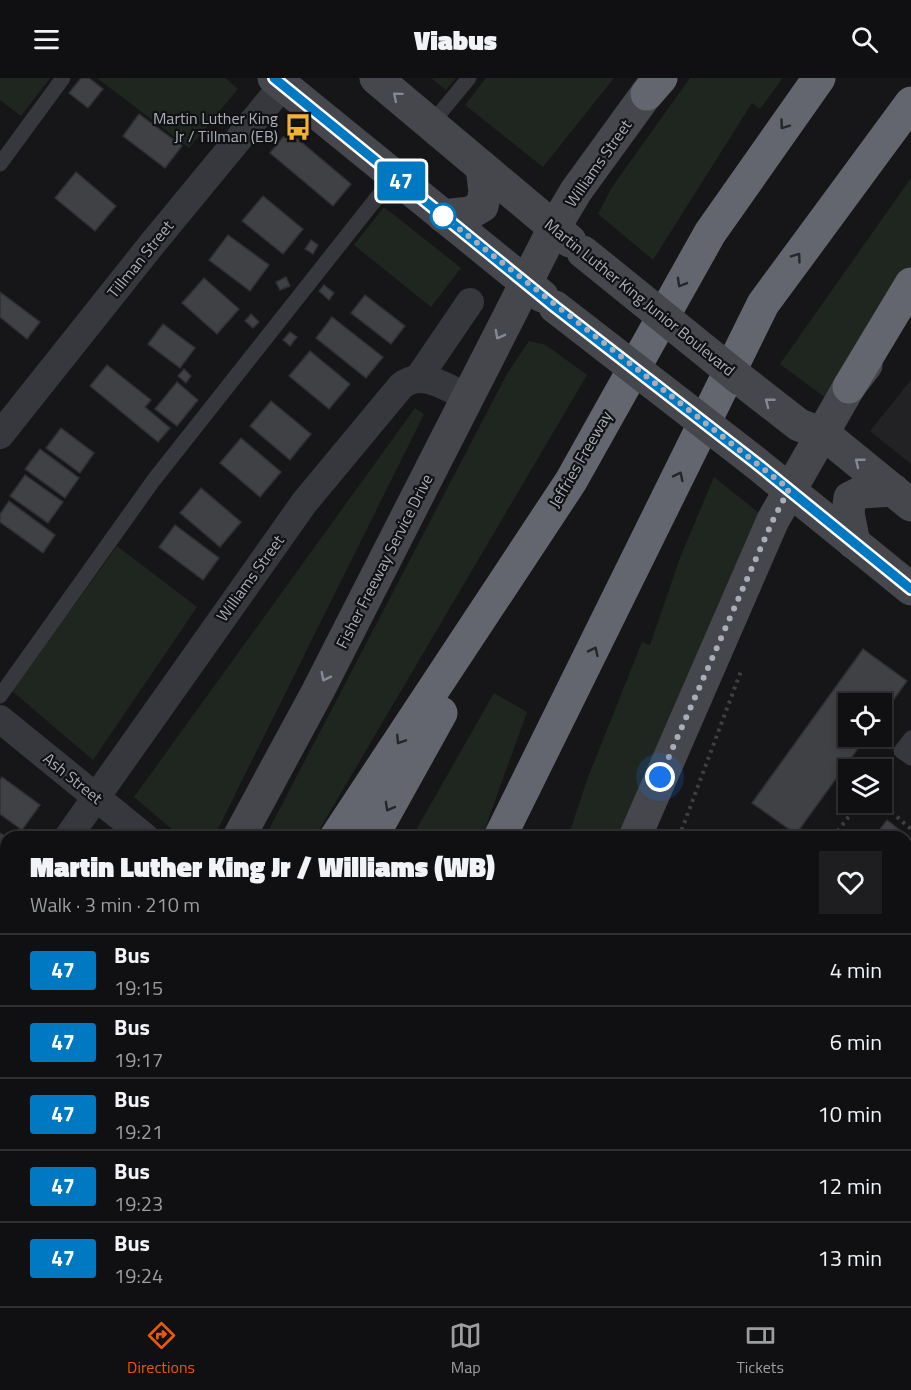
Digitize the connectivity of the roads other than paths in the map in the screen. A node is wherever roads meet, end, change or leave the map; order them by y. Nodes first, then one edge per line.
1 (63, 78) edge
2 (376, 78) edge
3 (469, 78) edge
4 (819, 78) edge
5 (279, 82) edge
6 (655, 83) edge
7 (911, 103) edge
8 (431, 124) junction
9 (0, 164) edge
10 (483, 167) junction
11 (394, 176) junction
12 (443, 216) junction
13 (554, 228) junction
14 (526, 283) junction
15 (911, 285) edge
16 (470, 302) dead end
17 (911, 310) edge
18 (419, 377) junction
19 (849, 387) junction
20 (467, 397) junction
21 (811, 430) junction
22 (0, 435) edge
23 (570, 481) junction
24 (789, 489) junction
25 (902, 498) edge
26 (854, 543) junction
27 (911, 589) edge
28 (0, 696) edge
29 (568, 704) junction
30 (0, 718) edge
31 (911, 738) edge
32 (911, 758) edge
33 (96, 796) junction
34 (72, 831) edge
35 (139, 831) edge
36 (242, 831) edge
37 (340, 831) edge
38 (375, 831) edge
39 (503, 831) edge
40 (528, 831) edge
41 (638, 831) edge

1 - 9 lane
8 -> 2 main road, Martin Luther King Junior Boulevard
3 - 8 lane
4 -> 23 highway, Jeffries Freeway
5 - 11 main road
5 - 22 street, Tillman Street
6 - 13 main road, Williams Street
29 -> 7 highway
8 - 10 main road, Martin Luther King Junior Boulevard
10 - 12 main road
10 - 13 main road, Martin Luther King Junior Boulevard
11 - 12 main road
11 - 28 lane
12 - 14 main road
13 - 14 main road, Williams Street
21 -> 13 main road, Martin Luther King Junior Boulevard, bridge
14 -> 20 main road, Fisher Freeway Service Drive
14 - 24 main road, bridge
15 - 19 highway
16 - 18 street
17 - 19 main road
18 - 20 street
18 - 33 street, Williams Street
19 - 21 main road
20 -> 36 main road, Fisher Freeway Service Drive
21 - 24 main road
25 -> 21 main road, Martin Luther King Junior Boulevard
23 -> 37 highway, Jeffries Freeway
23 -> 38 highway
24 - 26 main road
24 - 41 main road
25 - 26 main road
26 - 27 main road
29 - 39 highway
29 - 40 highway
30 - 33 street, Ash Street
31 - 32 lane
33 - 34 street, Williams Street
33 - 35 street, Ash Street

